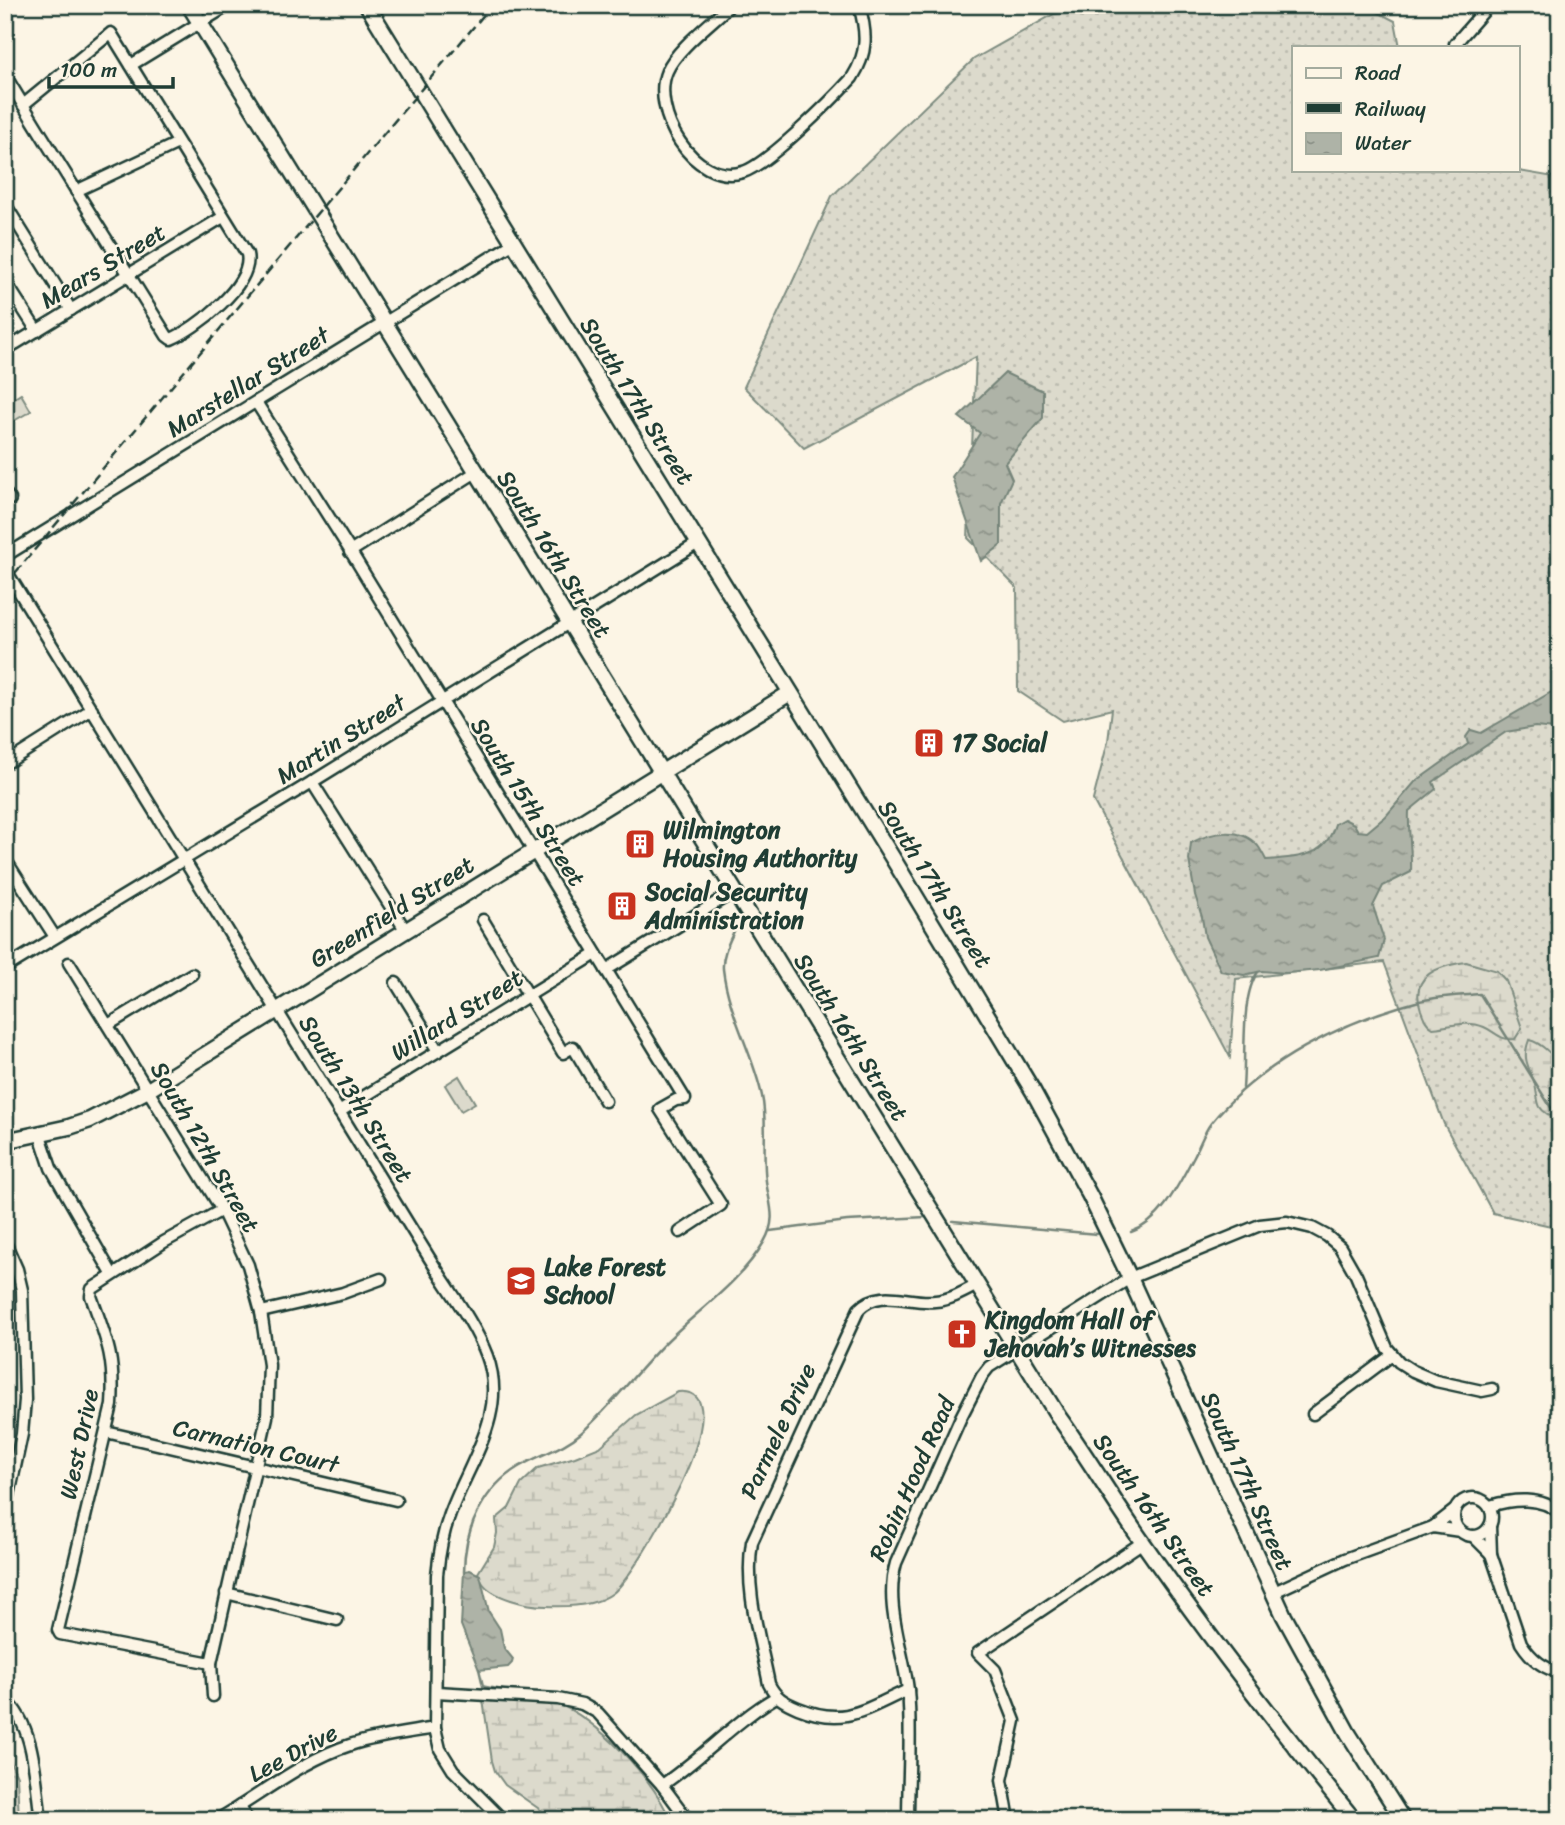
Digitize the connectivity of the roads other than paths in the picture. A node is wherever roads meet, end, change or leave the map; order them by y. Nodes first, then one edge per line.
1 (189, 5) edge
2 (229, 5) edge
3 (367, 5) edge
4 (730, 5) edge
5 (859, 5) edge
6 (1489, 5) edge
7 (200, 23) junction
8 (1455, 44) dead end
9 (131, 65) junction
10 (5, 75) edge
11 (23, 105) junction
12 (178, 143) junction
13 (76, 191) junction
14 (5, 204) edge
15 (223, 217) junction
16 (514, 243) junction
17 (129, 275) junction
18 (5, 281) edge
19 (71, 310) junction
20 (384, 323) junction
21 (37, 331) junction
22 (5, 350) edge
23 (256, 402) junction
24 (476, 472) junction
25 (5, 493) edge
26 (5, 502) edge
27 (698, 543) junction
28 (351, 552) junction
29 (5, 556) edge
30 (5, 569) edge
31 (569, 622) junction
32 (790, 693) junction
33 (441, 702) junction
34 (92, 709) junction
35 (5, 764) edge
36 (662, 773) junction
37 (312, 782) junction
38 (535, 851) junction
39 (5, 859) edge
40 (184, 860) junction
41 (735, 891) junction
42 (483, 920) dead end
43 (406, 931) junction
44 (55, 937) junction
45 (596, 954) junction
46 (69, 963) dead end
47 (5, 968) edge
48 (606, 970) junction
49 (192, 974) dead end
50 (396, 983) dead end
51 (529, 995) junction
52 (276, 1010) junction
53 (108, 1025) junction
54 (438, 1051) junction
55 (148, 1090) junction
56 (605, 1101) dead end
57 (339, 1112) junction
58 (39, 1132) junction
59 (5, 1141) edge
60 (222, 1210) junction
61 (680, 1232) dead end
62 (5, 1242) edge
63 (112, 1273) junction
64 (1130, 1278) junction
65 (381, 1279) dead end
66 (977, 1285) junction
67 (261, 1312) junction
68 (1017, 1349) junction
69 (1392, 1355) junction
70 (1492, 1389) dead end
71 (1313, 1414) dead end
72 (106, 1432) junction
73 (257, 1467) junction
74 (396, 1500) dead end
75 (1490, 1506) junction
76 (1455, 1509) junction
77 (1560, 1513) edge
78 (5, 1514) edge
79 (1490, 1526) junction
80 (1433, 1527) junction
81 (1460, 1531) junction
82 (1473, 1536) junction
83 (1143, 1542) junction
84 (1491, 1554) junction
85 (226, 1592) junction
86 (1272, 1593) junction
87 (337, 1620) dead end
88 (211, 1663) junction
89 (1560, 1672) edge
90 (908, 1690) junction
91 (436, 1692) junction
92 (213, 1696) dead end
93 (776, 1697) junction
94 (5, 1699) edge
95 (435, 1728) junction
96 (662, 1785) junction
97 (240, 1806) junction
98 (41, 1820) edge
99 (217, 1820) edge
100 (247, 1820) edge
101 (503, 1820) edge
102 (688, 1820) edge
103 (908, 1820) edge
104 (1009, 1820) edge
105 (1354, 1820) edge
106 (1403, 1820) edge

1 - 7 main road, South 16th Street
2 - 7 street
3 - 16 main road, South 17th Street
4 - 5 street
6 - 8 street
7 - 9 street
7 - 20 main road, South 16th Street
9 - 11 street
9 - 12 street
10 - 11 street
11 - 13 street
12 - 13 street
12 - 15 street
13 - 17 street
14 - 19 street
15 - 17 street, Mears Street
15 - 17 street
16 - 20 street, Marstellar Street
16 - 27 main road, South 17th Street
17 - 19 street, Mears Street
18 - 21 street
19 - 21 street, Mears Street
20 - 23 street, Marstellar Street
20 - 24 main road, South 16th Street
21 - 22 street, Mears Street
23 - 28 street, South 15th Street
23 - 29 street, Marstellar Street
24 - 28 street
24 - 31 main road, South 16th Street
25 - 26 street
27 - 31 street, Martin Street
27 - 32 main road, South 17th Street
28 - 33 street, South 15th Street
30 - 34 street, South 13th Street
31 - 33 street, Martin Street
31 - 36 main road, South 16th Street
32 - 36 main road, Greenfield Street
32 - 64 main road, South 17th Street
33 - 37 street, Martin Street
33 - 38 street, South 15th Street
34 - 35 street
34 - 40 street, South 13th Street
36 - 38 main road, Greenfield Street
36 - 41 main road, South 16th Street
37 - 40 street, Martin Street
37 - 43 street
38 - 43 main road, Greenfield Street
38 - 45 street, South 15th Street
39 - 44 street
40 - 44 street, Martin Street
40 - 52 street, South 13th Street
41 - 48 street
41 - 66 main road, South 16th Street
42 - 51 street
43 - 52 main road, Greenfield Street
44 - 47 street, Martin Street
45 - 48 street, South 15th Street
45 - 51 street, Willard Street
46 - 53 street, South 12th Street
48 - 61 street, South 15th Street
49 - 53 street
50 - 54 street
51 - 54 street, Willard Street
51 - 56 street
52 - 55 main road, Greenfield Street
52 - 57 street, South 13th Street
53 - 55 street, South 12th Street
54 - 57 street, Willard Street
55 - 58 main road, Greenfield Street
55 - 60 street, South 12th Street
57 - 91 street, South 13th Street
58 - 59 main road, Greenfield Street
58 - 63 street
60 - 63 street
60 - 67 street, South 12th Street
62 - 78 street
63 - 72 street, West Drive
64 - 68 street, Robin Hood Road
64 - 69 street, Robin Hood Road
64 - 86 main road, South 17th Street
65 - 67 street
66 - 68 main road, South 16th Street
66 - 93 street, Parmele Drive
67 - 73 street, South 12th Street
68 - 83 main road, South 16th Street
68 - 90 street, Robin Hood Road
69 - 70 street
69 - 71 street
72 - 73 street, Carnation Court
72 - 88 street, West Drive
73 - 74 street, Carnation Court
73 - 85 street, South 12th Street
75 - 76 street
75 - 77 street
75 - 79 street
76 - 80 street
76 - 81 street
79 - 82 street
79 - 84 street
80 - 81 street
80 - 86 street
81 - 82 street
82 - 84 street
83 - 104 street
83 - 105 main road, South 16th Street
84 - 89 street
85 - 87 street
85 - 88 street, South 12th Street
86 - 106 main road, South 17th Street
88 - 92 street, South 12th Street
90 - 93 street
90 - 103 street, Robin Hood Road
91 - 95 street, South 13th Street
91 - 96 street
93 - 96 street
94 - 98 street
95 - 97 street, Lee Drive
95 - 101 street
96 - 102 street
97 - 99 street, Lee Drive
97 - 100 street

